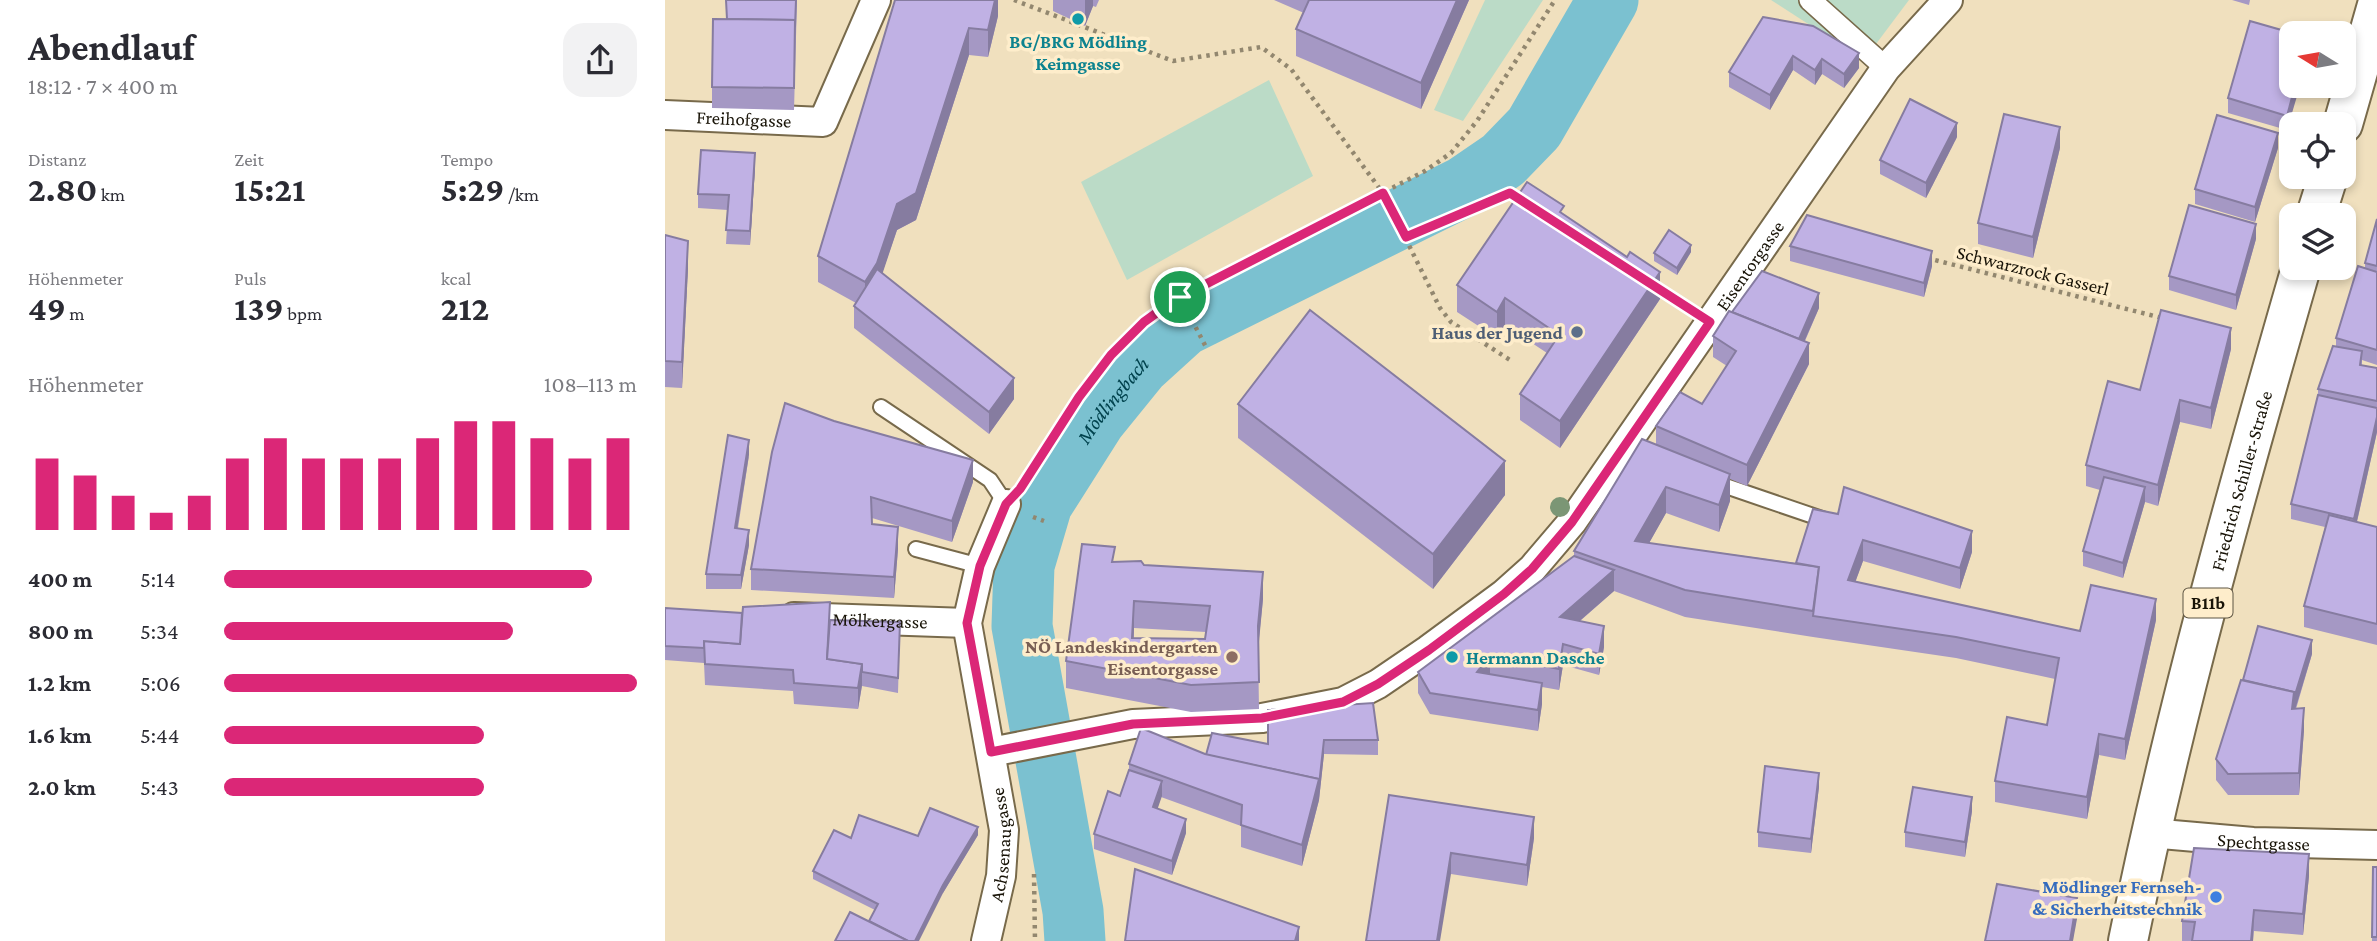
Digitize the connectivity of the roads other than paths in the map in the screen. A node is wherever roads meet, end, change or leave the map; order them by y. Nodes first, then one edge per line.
1 (876, 0) edge
2 (1810, 0) edge
3 (1948, 0) edge
4 (2377, 5) edge
5 (1887, 68) junction
6 (2367, 78) edge
7 (2349, 112) edge
8 (665, 115) edge
9 (2298, 280) edge
10 (881, 407) dead end
11 (1698, 476) edge
12 (1006, 504) joint
13 (1825, 520) edge
14 (916, 549) dead end
15 (980, 566) junction
16 (775, 617) edge
17 (967, 623) junction
18 (991, 752) junction
19 (2150, 833) junction
20 (2377, 845) edge
21 (986, 941) edge
22 (2128, 941) edge

1 - 8 street, Freihofgasse
2 - 5 street
3 - 5 street, Eisentorgasse
4 - 6 main road
5 - 18 street, Eisentorgasse
6 - 7 main road
9 - 19 main road, Friedrich Schiller-Straße / B11b
10 - 12 lane
11 - 13 lane
12 - 15 street, Achsenaugasse
14 - 15 lane
15 - 17 street, Achsenaugasse
16 - 17 street, Mölkergasse
17 - 18 street, Achsenaugasse
18 - 21 street, Achsenaugasse
19 - 20 street, Spechtgasse
19 - 22 main road, Friedrich Schiller-Straße / B11b

